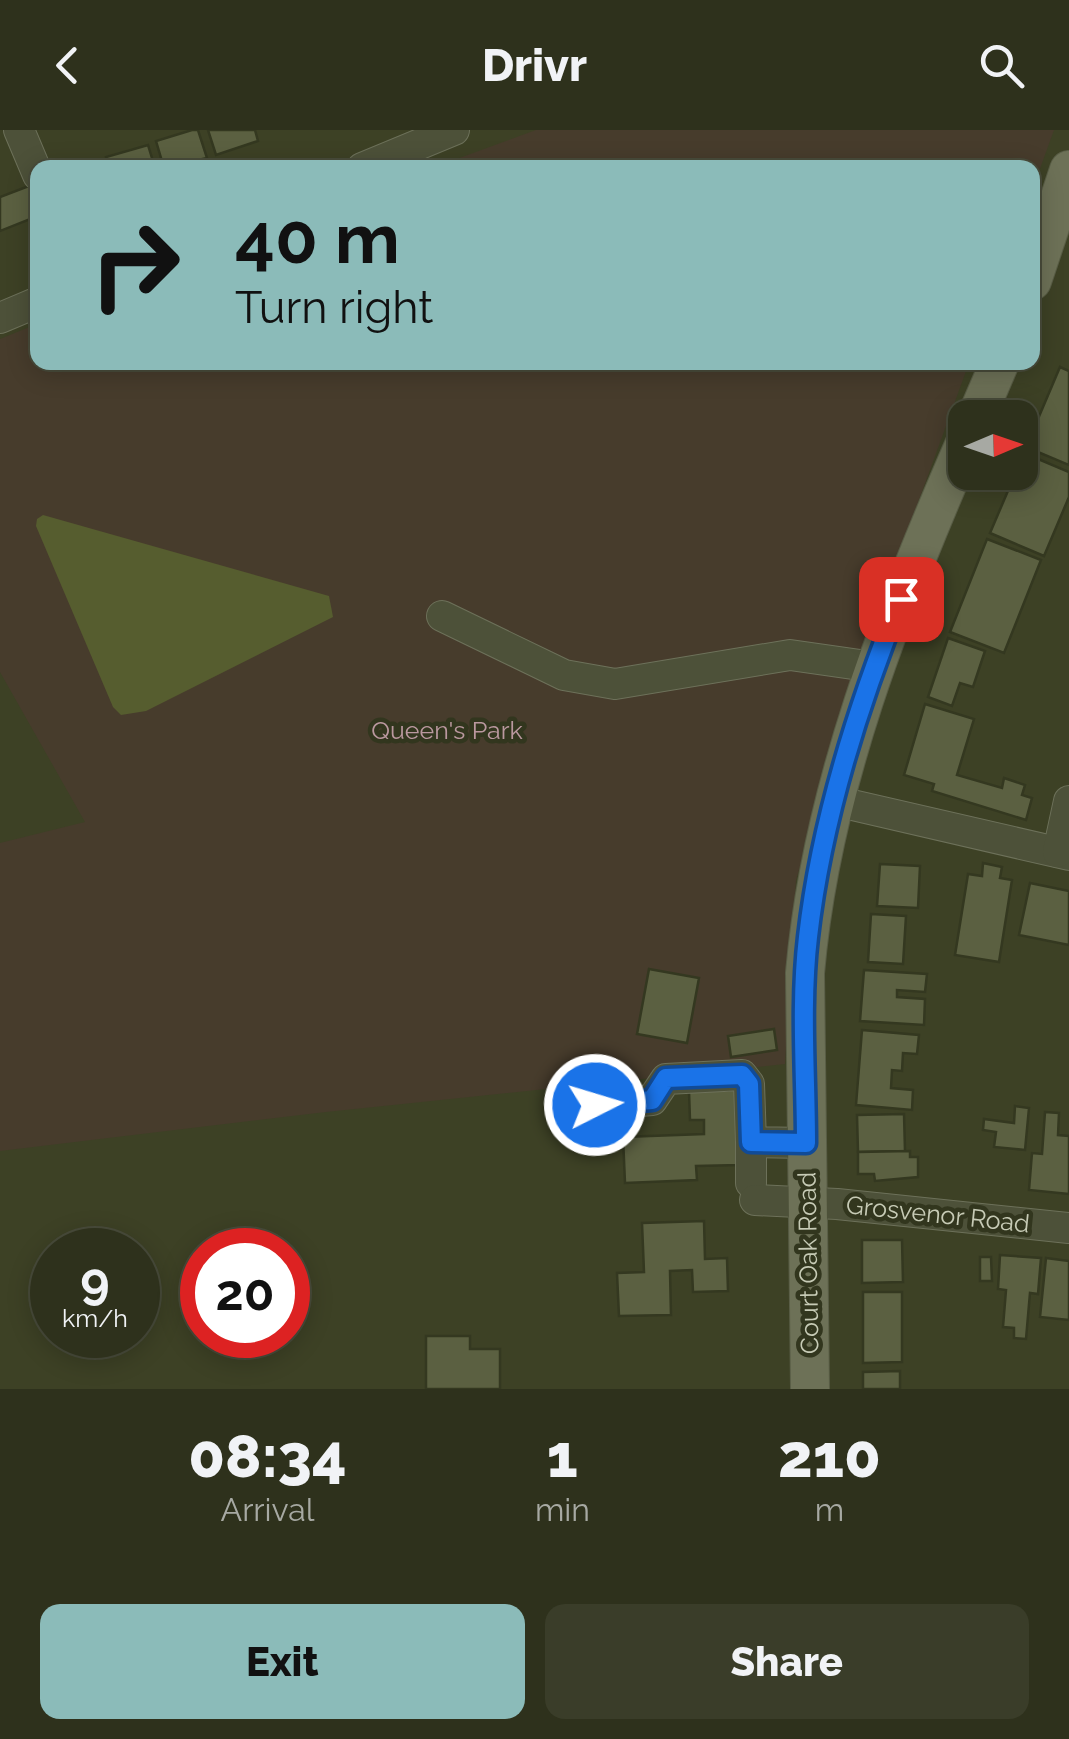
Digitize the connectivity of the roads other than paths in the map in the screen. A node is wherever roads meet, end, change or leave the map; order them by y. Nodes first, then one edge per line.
1 (19, 130) edge
2 (454, 130) edge
3 (32, 160) edge
4 (381, 160) edge
5 (1069, 170) edge
6 (1040, 257) edge
7 (30, 305) edge
8 (0, 318) edge
9 (997, 370) edge
10 (984, 400) edge
11 (948, 485) edge
12 (442, 616) dead end
13 (874, 667) junction
14 (835, 801) junction
15 (1069, 801) edge
16 (1063, 853) edge
17 (595, 1105) dead end
18 (751, 1142) junction
19 (806, 1143) junction
20 (806, 1202) junction
21 (1069, 1228) edge
22 (810, 1389) edge

1 - 3 street
2 - 4 street
5 - 6 main road
7 - 8 street
9 - 10 main road
11 - 13 main road, Court Oak Road
12 - 13 street
13 - 14 main road, Court Oak Road
14 - 16 street
14 - 19 main road, Court Oak Road
15 - 16 street
17 - 18 street
18 - 19 street
18 - 20 street, Grosvenor Road
19 - 20 main road, Court Oak Road
20 - 21 street, Grosvenor Road
20 - 22 main road, Court Oak Road

